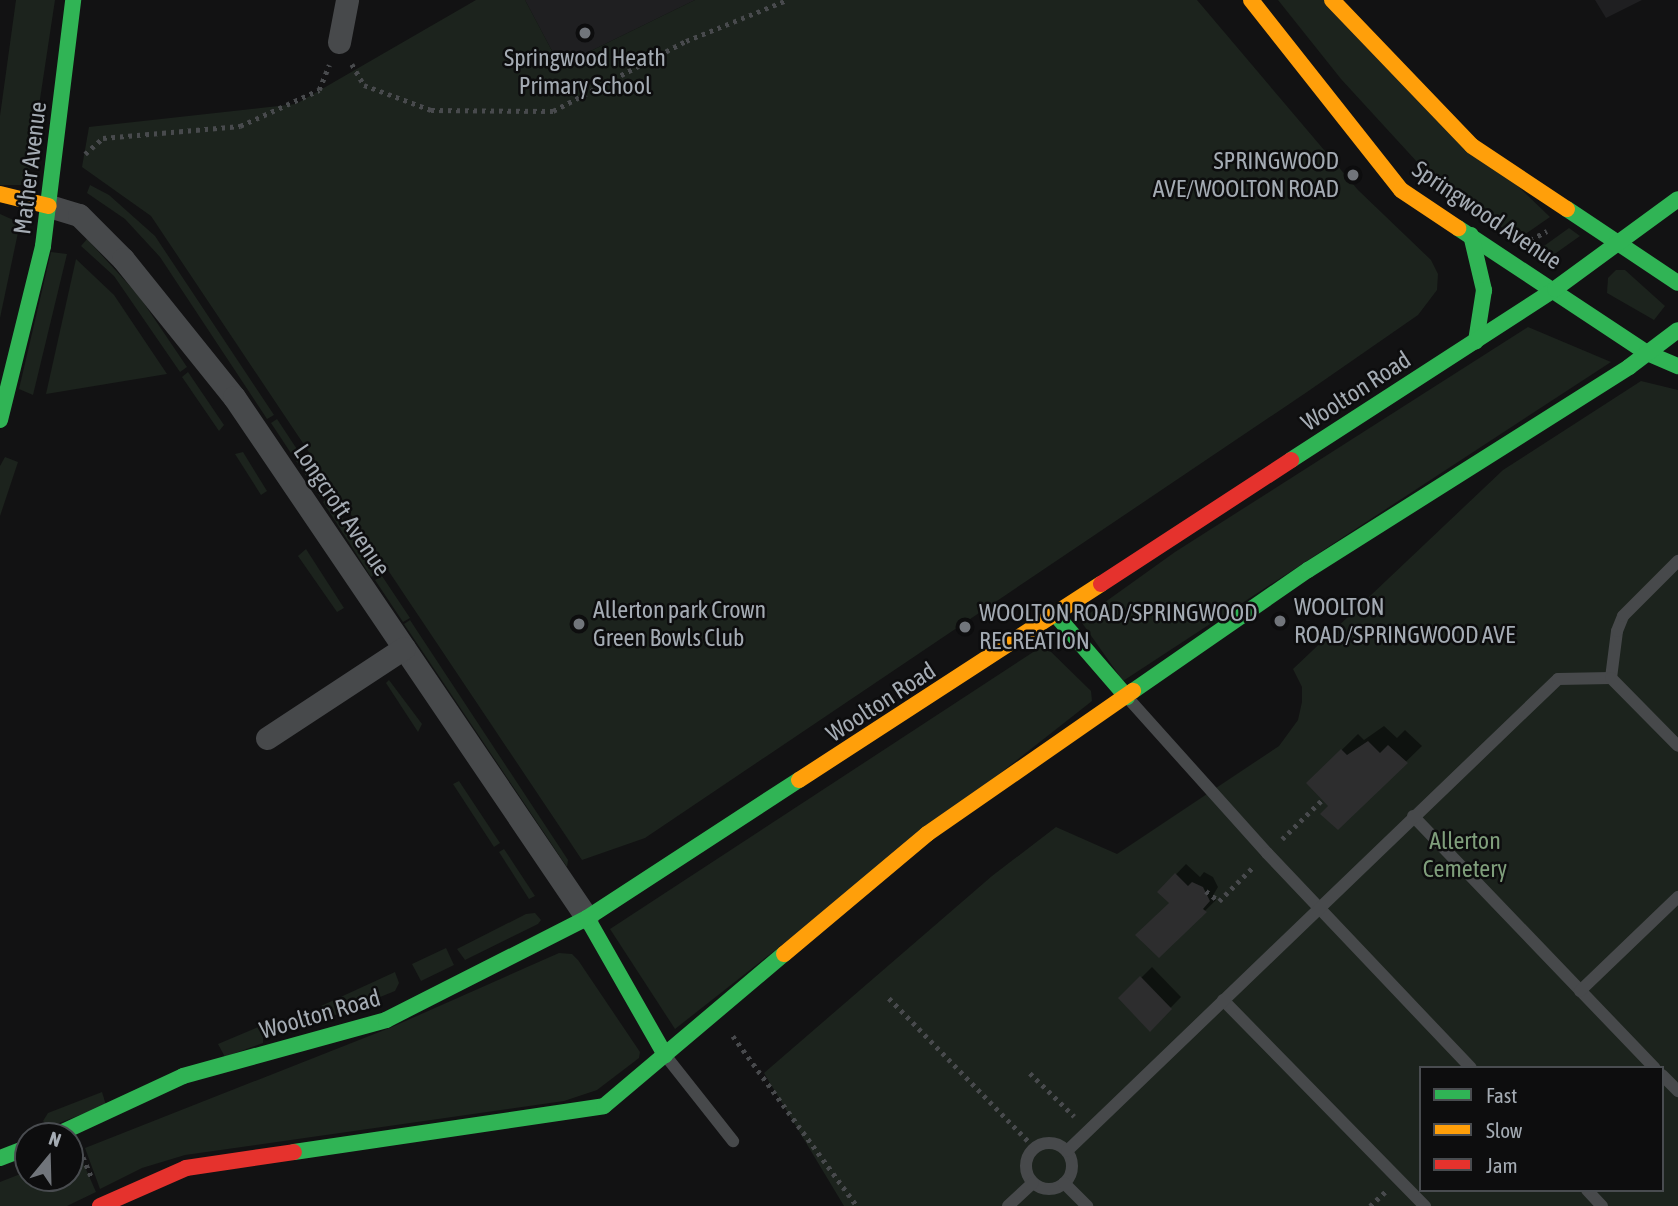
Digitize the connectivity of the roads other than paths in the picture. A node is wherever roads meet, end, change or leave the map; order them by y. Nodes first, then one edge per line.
1 (73, 0) edge
2 (347, 0) edge
3 (1251, 0) edge
4 (1332, 0) edge
5 (339, 42) road end
6 (0, 194) edge
7 (1678, 199) edge
8 (49, 206) junction
9 (1471, 235) junction
10 (1621, 243) junction
11 (1678, 283) edge
12 (1555, 289) junction
13 (1678, 330) edge
14 (1476, 341) junction
15 (1647, 353) junction
16 (1678, 366) edge
17 (0, 420) edge
18 (1678, 561) edge
19 (1055, 614) junction
20 (404, 648) junction
21 (1611, 678) junction
22 (1127, 696) junction
23 (267, 738) dead end
24 (1678, 746) edge
25 (1413, 816) junction
26 (1678, 897) edge
27 (1319, 908) junction
28 (587, 918) junction
29 (1580, 991) junction
30 (1223, 1000) junction
31 (665, 1055) junction
32 (1469, 1066) edge
33 (1653, 1066) edge
34 (1664, 1077) edge
35 (1678, 1091) edge
36 (84, 1123) edge
37 (733, 1140) dead end
38 (1067, 1151) junction
39 (1033, 1182) junction
40 (1065, 1182) junction
41 (1589, 1192) edge
42 (102, 1205) edge
43 (1008, 1206) edge
44 (1087, 1206) edge
45 (1425, 1206) edge
46 (1602, 1206) edge

1 - 8 main road, Mather Avenue
2 - 5 street
3 - 9 main road, Springwood Avenue
4 - 10 main road, Springwood Avenue
6 - 8 main road, Longcroft Avenue
7 - 10 main road, Woolton Road
8 - 17 main road, Mather Avenue
8 - 20 street, Longcroft Avenue
9 - 12 main road, Springwood Avenue
9 - 14 main road
10 - 11 main road, Springwood Avenue
10 - 12 main road, Woolton Road
12 - 14 main road, Woolton Road
12 - 15 main road, Springwood Avenue
13 - 15 main road
14 - 19 main road, Woolton Road
15 - 16 main road, Springwood Avenue
15 - 22 main road
18 - 21 lane
19 - 22 main road
19 - 28 main road, Woolton Road
20 - 23 street
20 - 28 street, Longcroft Avenue
21 - 24 lane
21 - 25 lane
22 - 27 lane
22 - 31 main road
25 - 27 lane
25 - 29 lane
26 - 29 lane
27 - 30 lane
27 - 32 lane
28 - 31 main road
28 - 36 main road, Woolton Road
29 - 33 lane
30 - 38 lane
30 - 45 lane
31 - 37 lane
31 - 42 main road
34 - 35 lane
38 - 39 lane
38 - 40 lane
39 - 40 lane
39 - 43 lane
40 - 44 lane
41 - 46 lane

